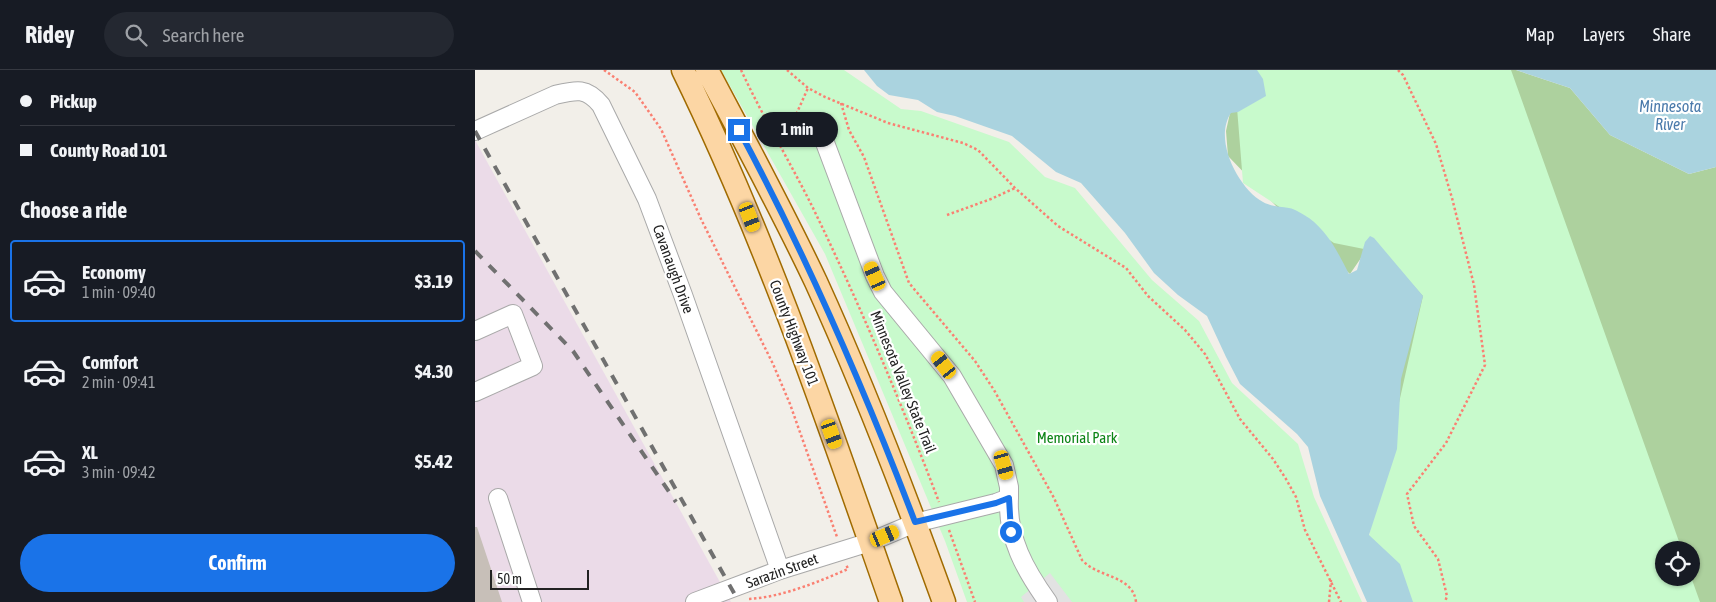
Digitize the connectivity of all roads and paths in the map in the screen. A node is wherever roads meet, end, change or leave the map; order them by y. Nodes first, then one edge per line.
1 (605, 70) edge
2 (683, 70) edge
3 (707, 70) edge
4 (741, 70) edge
5 (787, 70) edge
6 (1398, 70) edge
7 (808, 88) junction
8 (841, 103) junction
9 (818, 124) dead end
10 (475, 131) edge
11 (782, 147) junction
12 (1015, 188) junction
13 (947, 215) dead end
14 (475, 331) edge
15 (475, 392) edge
16 (498, 498) dead end
17 (1009, 498) junction
18 (944, 516) junction
19 (915, 522) junction
20 (870, 542) junction
21 (842, 550) junction
22 (780, 570) junction
23 (1331, 579) junction
24 (747, 599) dead end
25 (532, 602) edge
26 (695, 602) edge
27 (891, 602) edge
28 (944, 602) edge
29 (975, 602) edge
30 (1048, 602) edge
31 (1136, 602) edge
32 (1329, 602) edge
33 (1341, 602) edge
34 (1445, 602) edge

1 - 21 path
2 - 20 main road, County Highway 101
3 - 19 main road
4 - 11 path, Minnesota Valley State Trail
5 - 7 path
6 - 34 path
7 - 8 path
7 - 11 path
8 - 12 path
8 - 31 path
9 - 17 street
10 - 22 street, Cavanaugh Drive
11 - 18 path, Minnesota Valley State Trail
12 - 13 path
12 - 23 path
14 - 15 street
16 - 25 street
17 - 18 street, Sarazin Street
17 - 30 street
18 - 19 street, Sarazin Street
18 - 29 path, Minnesota Valley State Trail
19 - 20 street, Sarazin Street
19 - 28 main road
20 - 21 street, Sarazin Street
20 - 27 main road, County Highway 101
21 - 22 street, Sarazin Street
21 - 24 path
22 - 26 street, Sarazin Street
23 - 32 path
23 - 33 path

